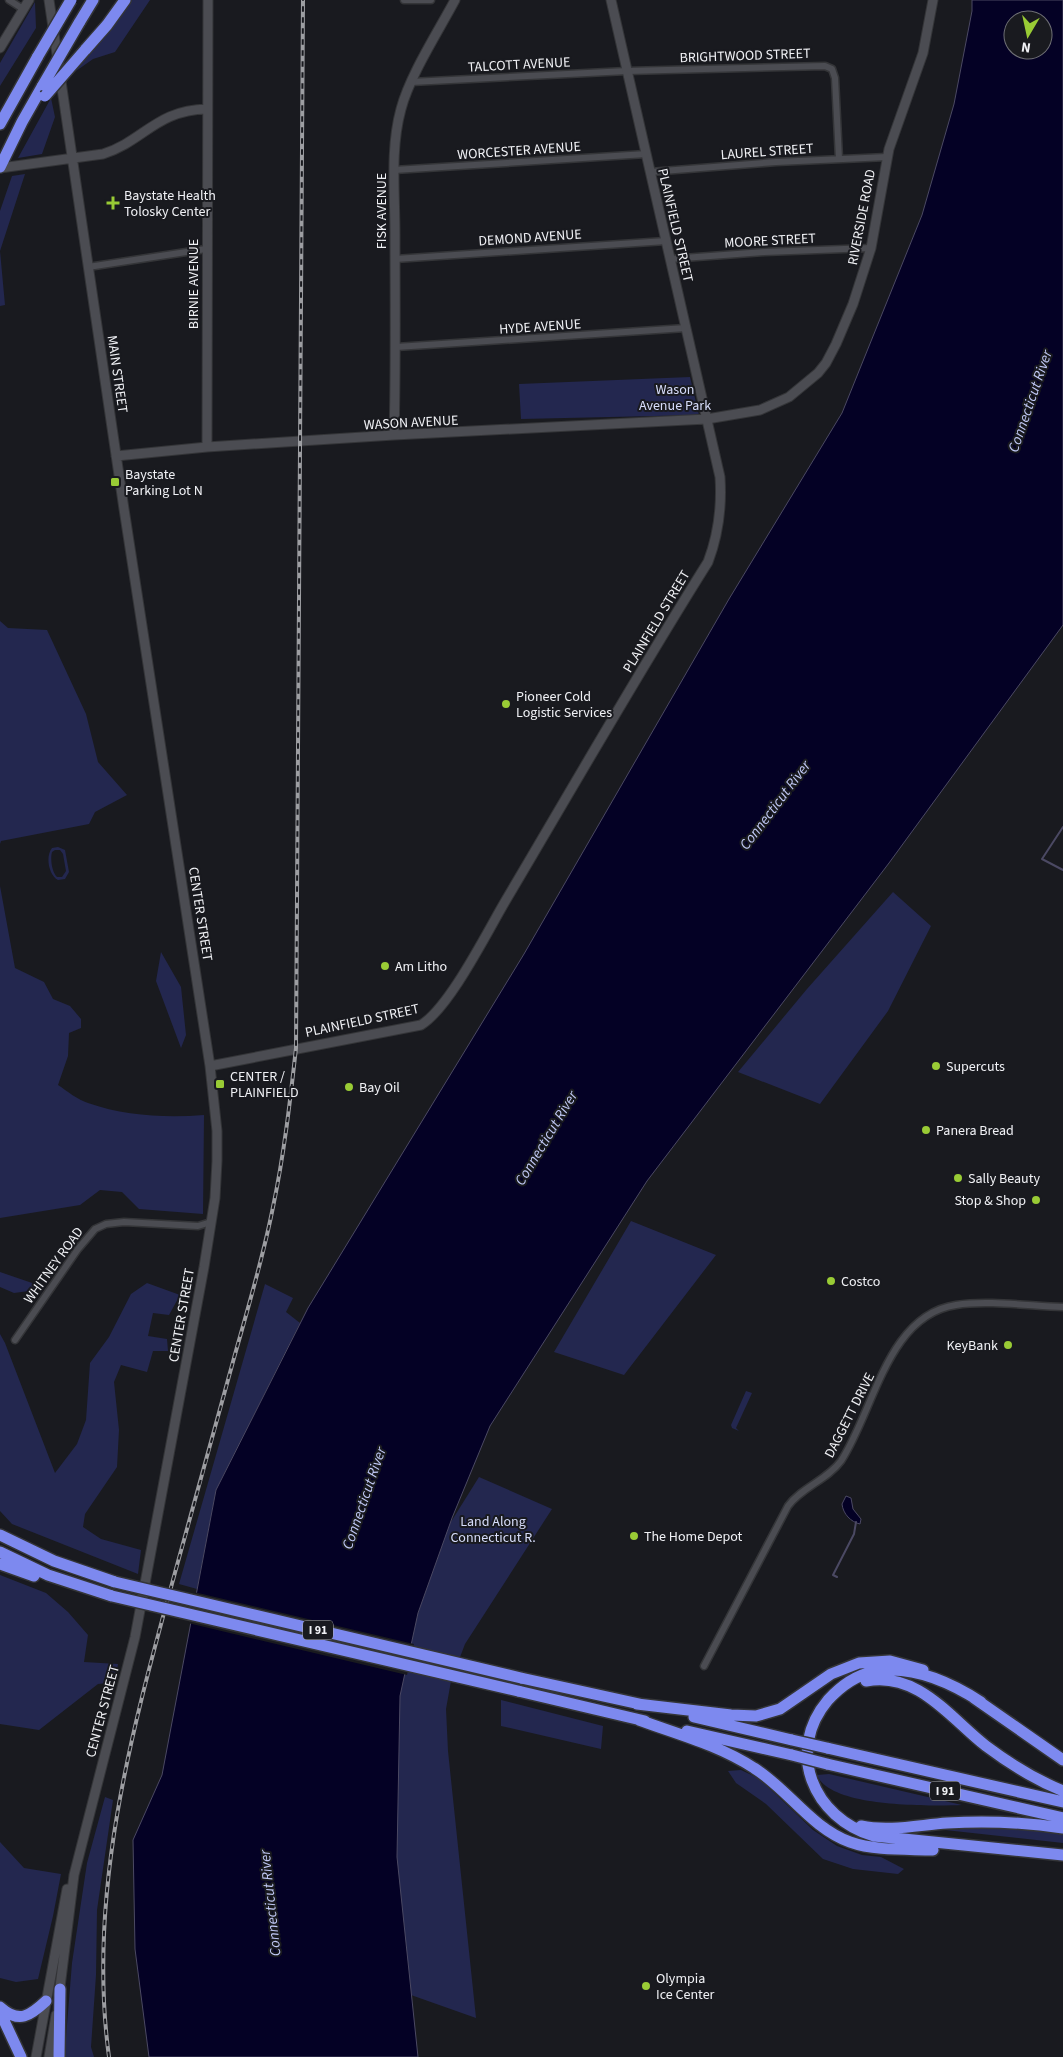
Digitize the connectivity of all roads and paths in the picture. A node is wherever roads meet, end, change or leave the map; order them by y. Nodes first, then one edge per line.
1 (9, 0) edge
2 (29, 0) edge
3 (49, 0) edge
4 (71, 0) edge
5 (93, 0) edge
6 (125, 0) edge
7 (208, 0) edge
8 (404, 0) edge
9 (431, 0) edge
10 (455, 0) edge
11 (610, 0) edge
12 (933, 0) edge
13 (23, 9) junction
14 (0, 48) edge
15 (627, 71) junction
16 (411, 82) junction
17 (44, 90) junction
18 (207, 109) junction
19 (0, 124) edge
20 (646, 154) junction
21 (886, 157) junction
22 (72, 159) junction
23 (839, 159) junction
24 (0, 168) edge
25 (394, 170) junction
26 (650, 172) junction
27 (666, 241) junction
28 (871, 248) junction
29 (206, 249) junction
30 (395, 259) junction
31 (670, 259) junction
32 (88, 267) junction
33 (686, 328) junction
34 (396, 347) junction
35 (707, 419) junction
36 (394, 436) junction
37 (207, 447) junction
38 (116, 456) junction
39 (161, 752) joint
40 (210, 1066) junction
41 (211, 1222) junction
42 (1063, 1307) edge
43 (15, 1340) dead end
44 (0, 1526) edge
45 (0, 1535) edge
46 (0, 1552) edge
47 (0, 1564) edge
48 (76, 1569) junction
49 (83, 1587) junction
50 (704, 1666) dead end
51 (981, 1702) junction
52 (637, 1704) junction
53 (823, 1707) junction
54 (639, 1720) junction
55 (1063, 1760) edge
56 (817, 1792) junction
57 (1063, 1792) edge
58 (1063, 1802) edge
59 (1063, 1818) edge
60 (1063, 1828) edge
61 (1063, 1855) edge
62 (74, 1875) junction
63 (60, 1989) junction
64 (46, 2001) junction
65 (0, 2007) edge
66 (0, 2012) edge
67 (21, 2057) edge
68 (36, 2057) edge
69 (49, 2057) edge
70 (60, 2057) edge

1 - 13 street
2 - 13 main road
3 - 22 main road, MAIN STREET
4 - 19 highway, bridge
5 - 17 highway, bridge
6 - 17 highway, bridge
7 - 18 main road, BIRNIE AVENUE
8 - 9 street
10 - 16 main road, FISK AVENUE
11 - 15 main road, PLAINFIELD STREET
12 - 21 main road, RIVERSIDE ROAD
13 - 14 main road
15 - 16 street, TALCOTT AVENUE
15 - 20 main road, PLAINFIELD STREET
15 - 23 street, BRIGHTWOOD STREET
16 - 25 main road, FISK AVENUE
17 - 24 highway
18 - 22 main road
18 - 29 main road, BIRNIE AVENUE
20 - 25 street, WORCESTER AVENUE
20 - 26 main road, PLAINFIELD STREET
21 - 23 street, LAUREL STREET
21 - 28 main road, RIVERSIDE ROAD
22 - 24 main road
22 - 32 main road, MAIN STREET
23 - 26 street, LAUREL STREET
25 - 30 main road, FISK AVENUE
26 - 27 main road, PLAINFIELD STREET
27 - 30 street, DEMOND AVENUE
27 - 31 main road, PLAINFIELD STREET
28 - 31 street, MOORE STREET
28 - 35 main road, RIVERSIDE ROAD
29 - 32 street
29 - 37 main road, BIRNIE AVENUE
30 - 34 main road, FISK AVENUE
31 - 33 main road, PLAINFIELD STREET
32 - 38 main road, MAIN STREET
33 - 34 street, HYDE AVENUE
33 - 35 main road, PLAINFIELD STREET
34 - 36 main road, FISK AVENUE
35 - 36 main road, WASON AVENUE
35 - 40 main road, PLAINFIELD STREET
36 - 37 main road, WASON AVENUE
37 - 38 main road, WASON AVENUE
38 - 39 main road, MAIN STREET
39 - 40 main road, CENTER STREET
40 - 41 main road, CENTER STREET
41 - 43 street, WHITNEY ROAD
41 - 62 main road, CENTER STREET
42 - 50 street, DAGGETT DRIVE
44 - 48 highway
45 - 48 highway, I 91
46 - 49 highway, I 91
47 - 49 highway
48 - 52 highway, I 91, bridge
49 - 54 highway, I 91, bridge
51 - 52 highway
51 - 53 highway
51 - 55 highway
52 - 58 highway, I 91, bridge
53 - 56 highway
53 - 57 highway
54 - 59 highway, I 91, bridge
54 - 61 highway
56 - 60 highway
56 - 61 highway
62 - 63 main road, CENTER STREET
62 - 64 main road, CENTER STREET
63 - 69 main road, CENTER STREET
63 - 70 highway
64 - 65 highway
64 - 68 main road, CENTER STREET
66 - 67 highway

